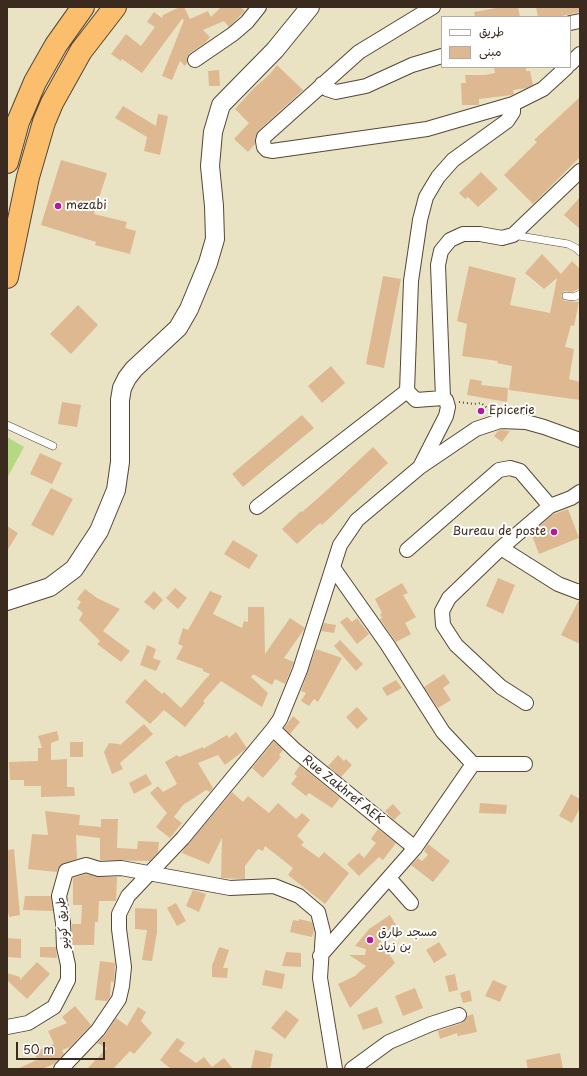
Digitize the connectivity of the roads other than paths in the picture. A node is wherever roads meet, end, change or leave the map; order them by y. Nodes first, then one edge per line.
1 (83, 7) edge
2 (115, 7) edge
3 (259, 7) edge
4 (310, 7) edge
5 (433, 7) edge
6 (580, 54) edge
7 (441, 56) edge
8 (195, 60) dead end
9 (571, 63) edge
10 (566, 68) edge
11 (322, 84) junction
12 (513, 104) junction
13 (7, 162) edge
14 (580, 171) edge
15 (513, 235) junction
16 (580, 252) edge
17 (7, 277) edge
18 (580, 294) edge
19 (566, 296) dead end
20 (407, 391) junction
21 (443, 398) junction
22 (7, 425) edge
23 (580, 440) edge
24 (53, 446) dead end
25 (420, 467) junction
26 (580, 492) edge
27 (550, 506) junction
28 (257, 507) dead end
29 (501, 548) junction
30 (407, 550) dead end
31 (334, 569) junction
32 (580, 591) edge
33 (7, 601) edge
34 (526, 703) dead end
35 (273, 729) junction
36 (473, 764) junction
37 (525, 764) dead end
38 (415, 848) junction
39 (151, 873) junction
40 (389, 878) junction
41 (410, 903) dead end
42 (320, 956) junction
43 (459, 1015) dead end
44 (7, 1027) edge
45 (61, 1069) edge
46 (335, 1069) edge
47 (352, 1069) edge

1 - 13 highway
2 - 17 highway
3 - 8 street
4 - 33 street
5 - 11 street
6 - 9 street
7 - 11 street
10 - 12 street
11 - 12 street
12 - 20 street
14 - 15 street
15 - 16 lane
15 - 21 street
18 - 19 lane
20 - 21 street
20 - 28 street
21 - 25 street
22 - 24 lane
23 - 25 street
25 - 31 street
26 - 27 street
27 - 29 street
27 - 30 street
29 - 32 street
29 - 34 street
31 - 35 street
31 - 36 street
35 - 38 street, Rue Zakhref AEK
35 - 39 street
36 - 37 street
36 - 38 street
38 - 40 street
39 - 42 street
39 - 44 street, طريق كونيو
39 - 45 street
40 - 41 street
40 - 42 street
42 - 46 street
43 - 47 street

